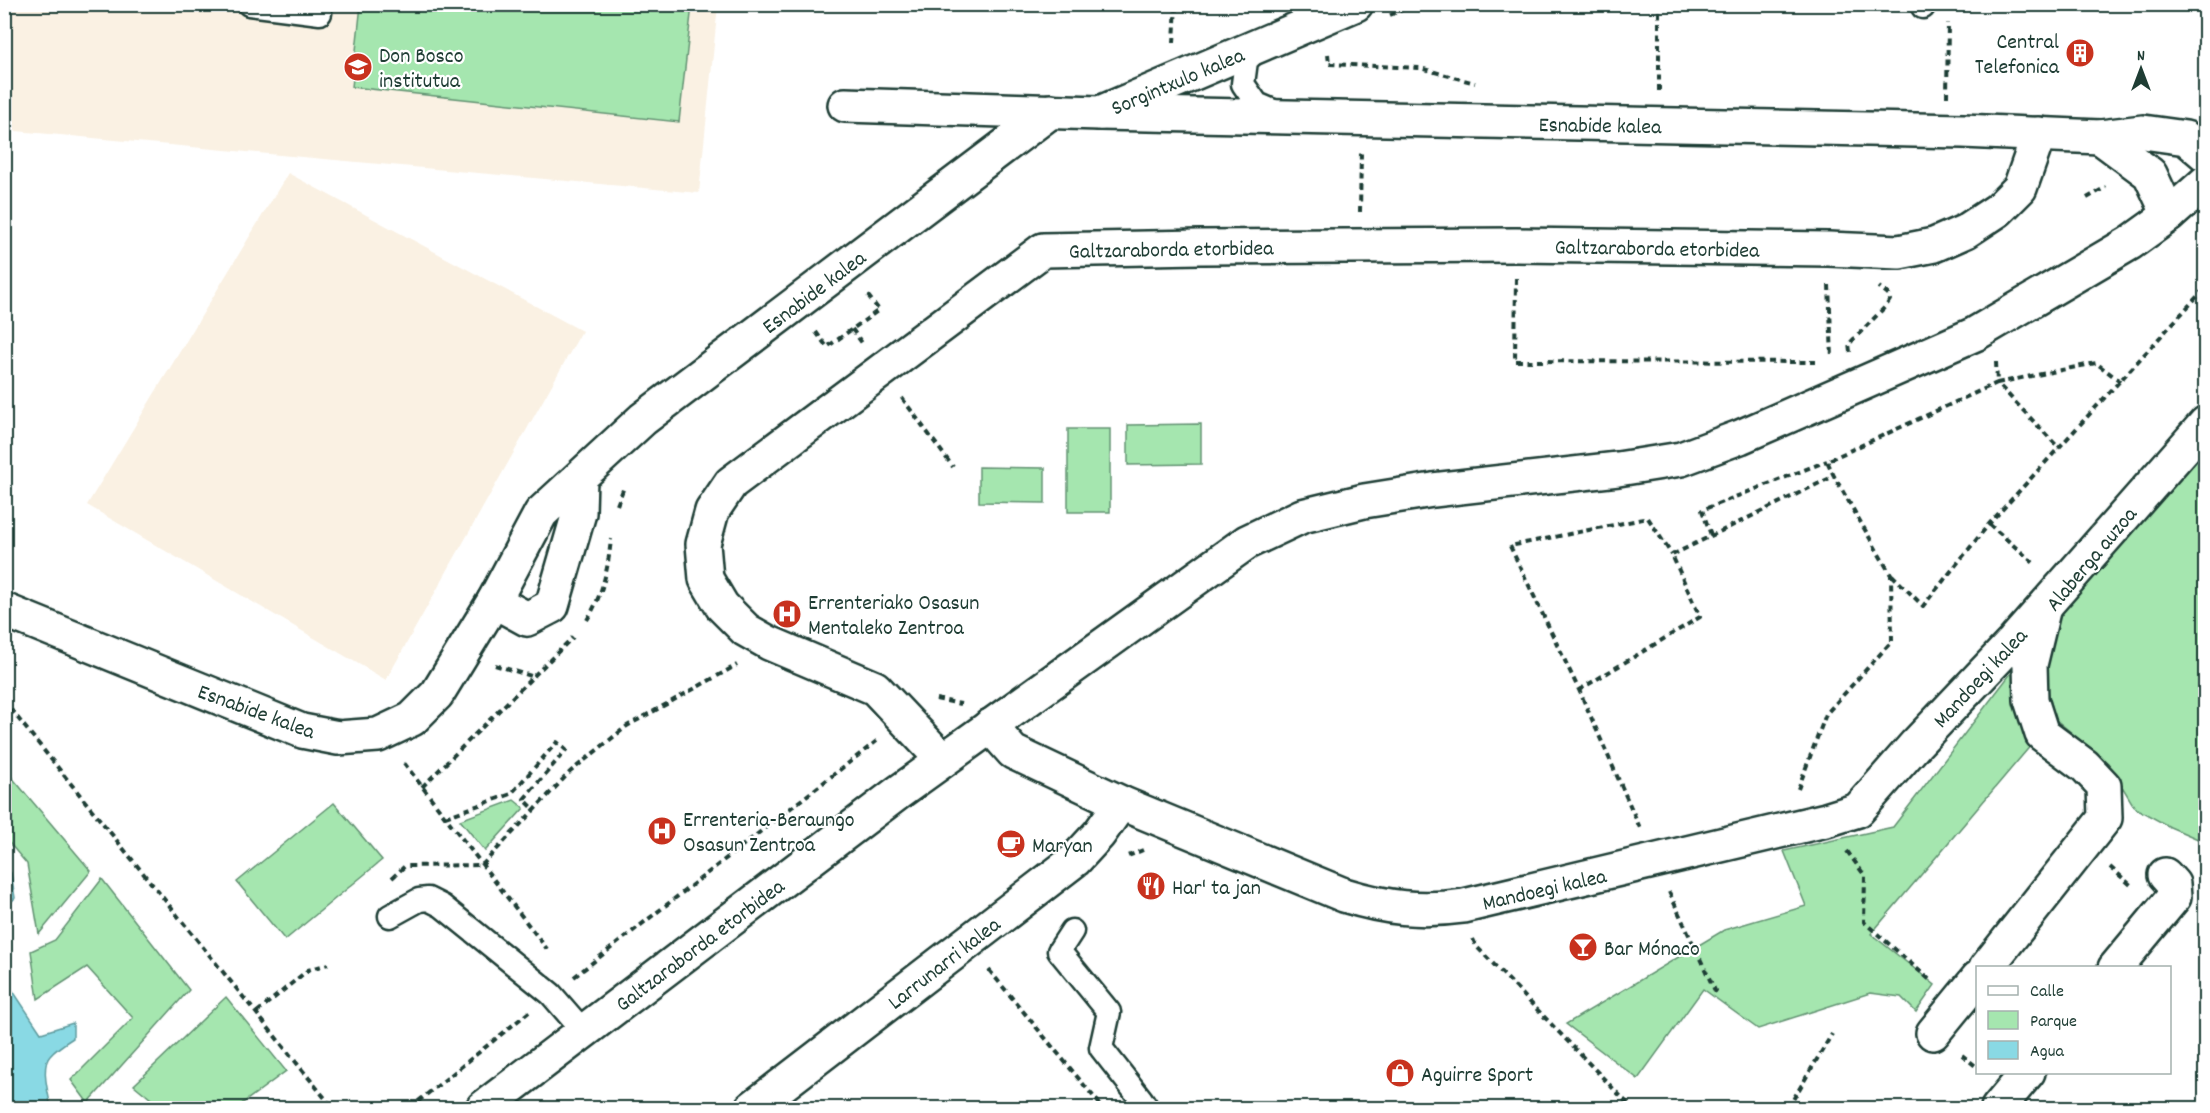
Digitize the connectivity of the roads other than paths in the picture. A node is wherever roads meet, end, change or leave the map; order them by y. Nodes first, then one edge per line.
1 (249, 4) edge
2 (1356, 4) edge
3 (320, 13) dead end
4 (1264, 42) junction
5 (845, 105) dead end
6 (1050, 111) junction
7 (1100, 113) junction
8 (1291, 118) junction
9 (2039, 134) junction
10 (2100, 137) junction
11 (2205, 155) edge
12 (2205, 182) edge
13 (2169, 215) junction
14 (2205, 423) edge
15 (580, 477) junction
16 (2053, 597) junction
17 (494, 601) junction
18 (4, 610) edge
19 (990, 726) junction
20 (944, 760) junction
21 (1121, 803) junction
22 (2165, 875) dead end
23 (390, 916) dead end
24 (1072, 932) dead end
25 (1988, 966) edge
26 (2117, 966) edge
27 (1976, 979) edge
28 (584, 1032) junction
29 (1934, 1033) dead end
30 (2026, 1074) edge
31 (483, 1108) edge
32 (752, 1108) edge
33 (1147, 1108) edge
34 (1998, 1108) edge

1 - 3 lane
2 - 4 street, Sorgintxulo kalea
4 - 7 street, Sorgintxulo kalea
4 - 8 lane
5 - 6 street, Sorgintxulo kalea
6 - 7 street, Sorgintxulo kalea
6 - 15 street, Esnabide kalea
7 - 8 street, Esnabide kalea
8 - 9 street, Esnabide kalea
9 - 10 street, Esnabide kalea
9 - 20 street, Galtzaraborda etorbidea
10 - 11 street, Esnabide kalea
10 - 13 street
12 - 13 street, Galtzaraborda etorbidea
13 - 19 street, Galtzaraborda etorbidea
14 - 16 street, Alaberga auzoa
15 - 17 street, Esnabide kalea
15 - 17 street
16 - 21 street, Mandoegi kalea
16 - 25 street, Alaberga auzoa
17 - 18 street, Esnabide kalea
19 - 20 street, Galtzaraborda etorbidea
19 - 21 street, Mandoegi kalea
20 - 28 street, Galtzaraborda etorbidea
21 - 32 street, Larrunarri kalea
22 - 26 street
23 - 28 lane
24 - 33 lane
27 - 29 street
28 - 31 street, Galtzaraborda etorbidea
30 - 34 street

